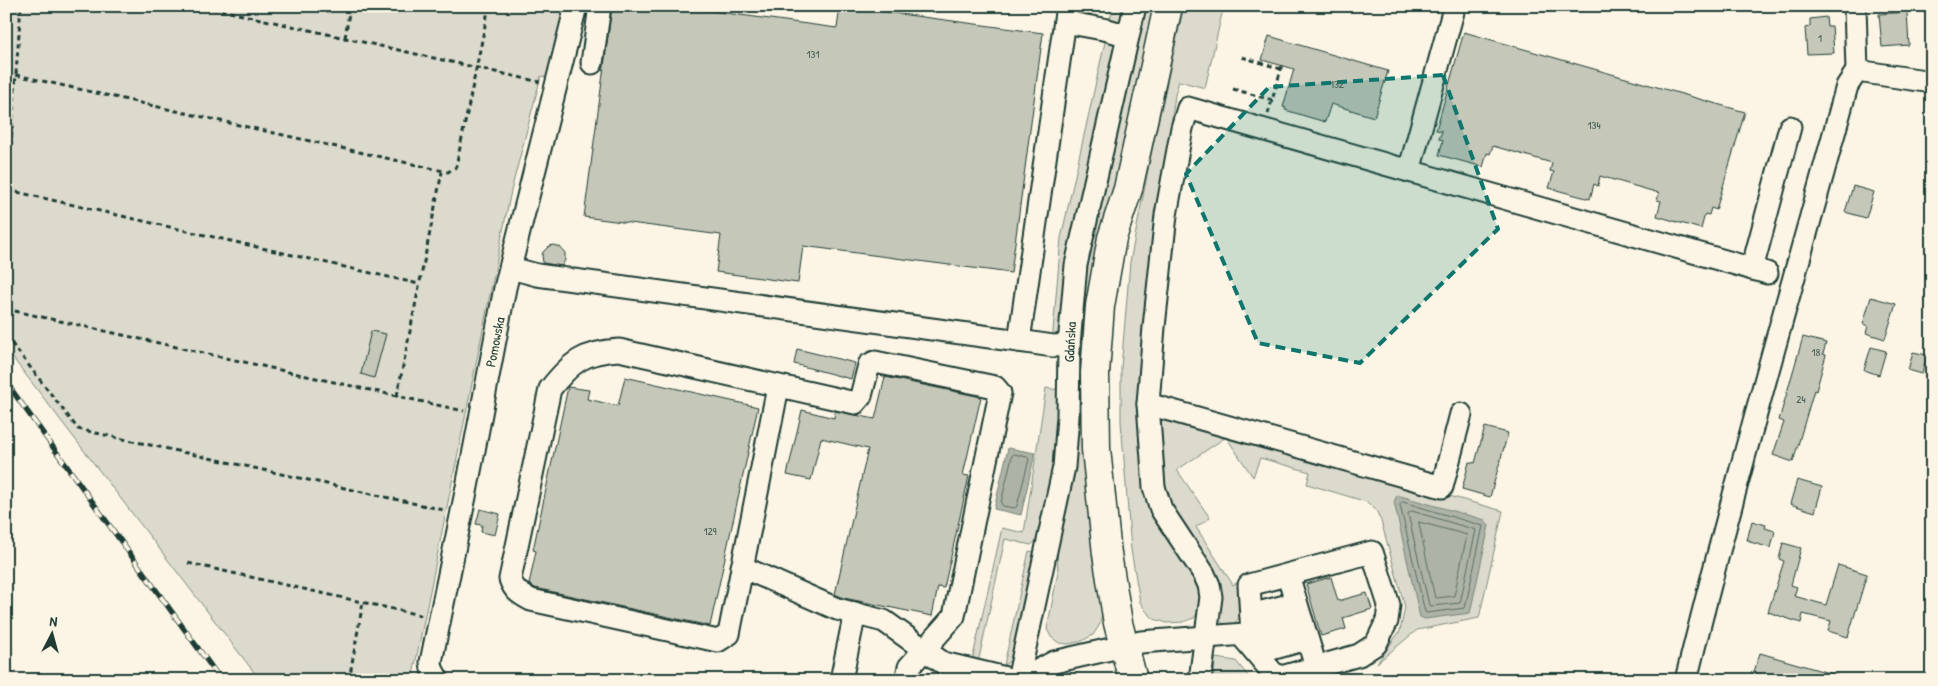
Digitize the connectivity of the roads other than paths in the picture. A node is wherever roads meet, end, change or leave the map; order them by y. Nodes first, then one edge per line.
1 (576, 6) edge
2 (600, 6) edge
3 (1134, 6) edge
4 (1168, 6) edge
5 (1855, 6) edge
6 (1453, 12) dead end
7 (1066, 14) edge
8 (1128, 36) junction
9 (592, 63) dead end
10 (1857, 71) junction
11 (1932, 82) edge
12 (1790, 127) dead end
13 (1409, 171) junction
14 (510, 268) junction
15 (1018, 341) junction
16 (1069, 345) junction
17 (778, 387) junction
18 (1148, 404) junction
19 (1461, 414) dead end
20 (742, 567) junction
21 (855, 613) junction
22 (1302, 621) junction
23 (1252, 633) junction
24 (1205, 638) junction
25 (1132, 644) junction
26 (924, 650) junction
27 (971, 675) edge
28 (438, 680) edge
29 (841, 680) edge
30 (906, 680) edge
31 (1014, 680) edge
32 (1019, 680) edge
33 (1133, 680) edge
34 (1150, 680) edge
35 (1200, 680) edge
36 (1686, 680) edge

1 - 14 street, Pomowska
2 - 9 street
3 - 8 street, Gdańska
4 - 25 main road, Gdańska
5 - 10 street
6 - 13 street
7 - 8 street
7 - 15 street
8 - 16 street, Gdańska
10 - 11 street
10 - 36 street
12 - 13 street
13 - 18 street
14 - 15 street
14 - 28 street, Pomowska
15 - 16 street
16 - 32 street, Gdańska
17 - 20 street
17 - 20 street
17 - 26 street
18 - 19 street
18 - 24 street
20 - 21 street
21 - 26 street
21 - 29 street
22 - 23 street
22 - 23 street
22 - 23 street
23 - 24 street
24 - 25 street
24 - 35 street
25 - 32 street, Gdańska
25 - 33 main road
25 - 34 main road
26 - 27 street
26 - 30 street
27 - 31 street

